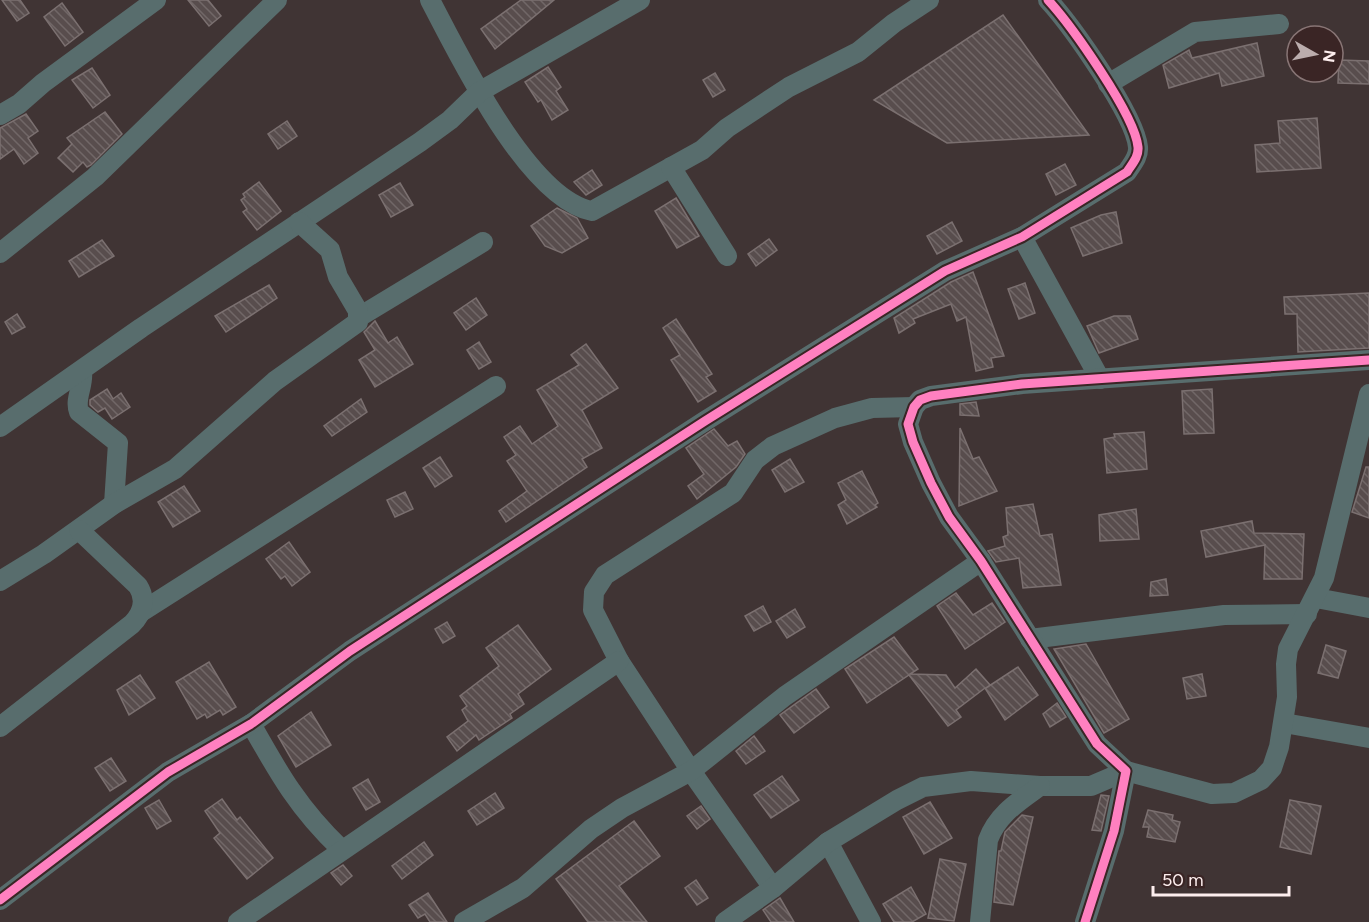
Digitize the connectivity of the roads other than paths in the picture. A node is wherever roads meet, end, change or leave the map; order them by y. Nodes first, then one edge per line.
1 (156, 0) edge
2 (277, 0) edge
3 (430, 0) edge
4 (640, 0) edge
5 (929, 0) edge
6 (1048, 0) edge
7 (1279, 24) dead end
8 (1108, 84) junction
9 (479, 92) junction
10 (0, 115) edge
11 (671, 167) junction
12 (299, 222) junction
13 (1022, 237) junction
14 (483, 242) dead end
15 (0, 253) edge
16 (727, 256) dead end
17 (359, 317) junction
18 (1369, 360) edge
19 (82, 372) junction
20 (1100, 379) junction
21 (496, 386) dead end
22 (1369, 394) edge
23 (914, 407) junction
24 (0, 427) edge
25 (114, 504) junction
26 (79, 530) junction
27 (981, 561) junction
28 (0, 581) edge
29 (1311, 606) junction
30 (1369, 608) edge
31 (141, 612) junction
32 (1030, 639) junction
33 (619, 661) junction
34 (1284, 723) junction
35 (251, 724) junction
36 (0, 727) edge
37 (1369, 738) edge
38 (691, 771) junction
39 (1126, 771) junction
40 (1040, 786) junction
41 (828, 842) junction
42 (341, 849) junction
43 (773, 888) junction
44 (0, 900) edge
45 (238, 922) edge
46 (464, 922) edge
47 (725, 922) edge
48 (872, 922) edge
49 (980, 922) edge
50 (1085, 922) edge

1 - 10 street
2 - 15 street
3 - 9 street
4 - 9 street
5 - 11 street
6 - 8 street
7 - 8 street
8 - 13 street
9 - 11 street
9 - 12 street
11 - 16 street
12 - 17 street
12 - 19 street
13 - 20 street
13 - 35 street
14 - 17 street
17 - 25 street
18 - 20 street
19 - 24 street
19 - 25 street
20 - 23 street
21 - 31 street
22 - 29 street
23 - 27 street
23 - 33 street
25 - 26 street
26 - 28 street
26 - 31 street
27 - 32 street
27 - 38 street
29 - 30 street
29 - 32 street
29 - 34 street
31 - 36 street
32 - 39 street
33 - 38 street
33 - 42 street
34 - 37 street
34 - 39 street
35 - 42 street
35 - 44 street
38 - 43 street
38 - 46 street
39 - 40 street
39 - 50 street
40 - 41 street
40 - 49 street
41 - 43 street
41 - 48 street
42 - 45 street
43 - 47 street

